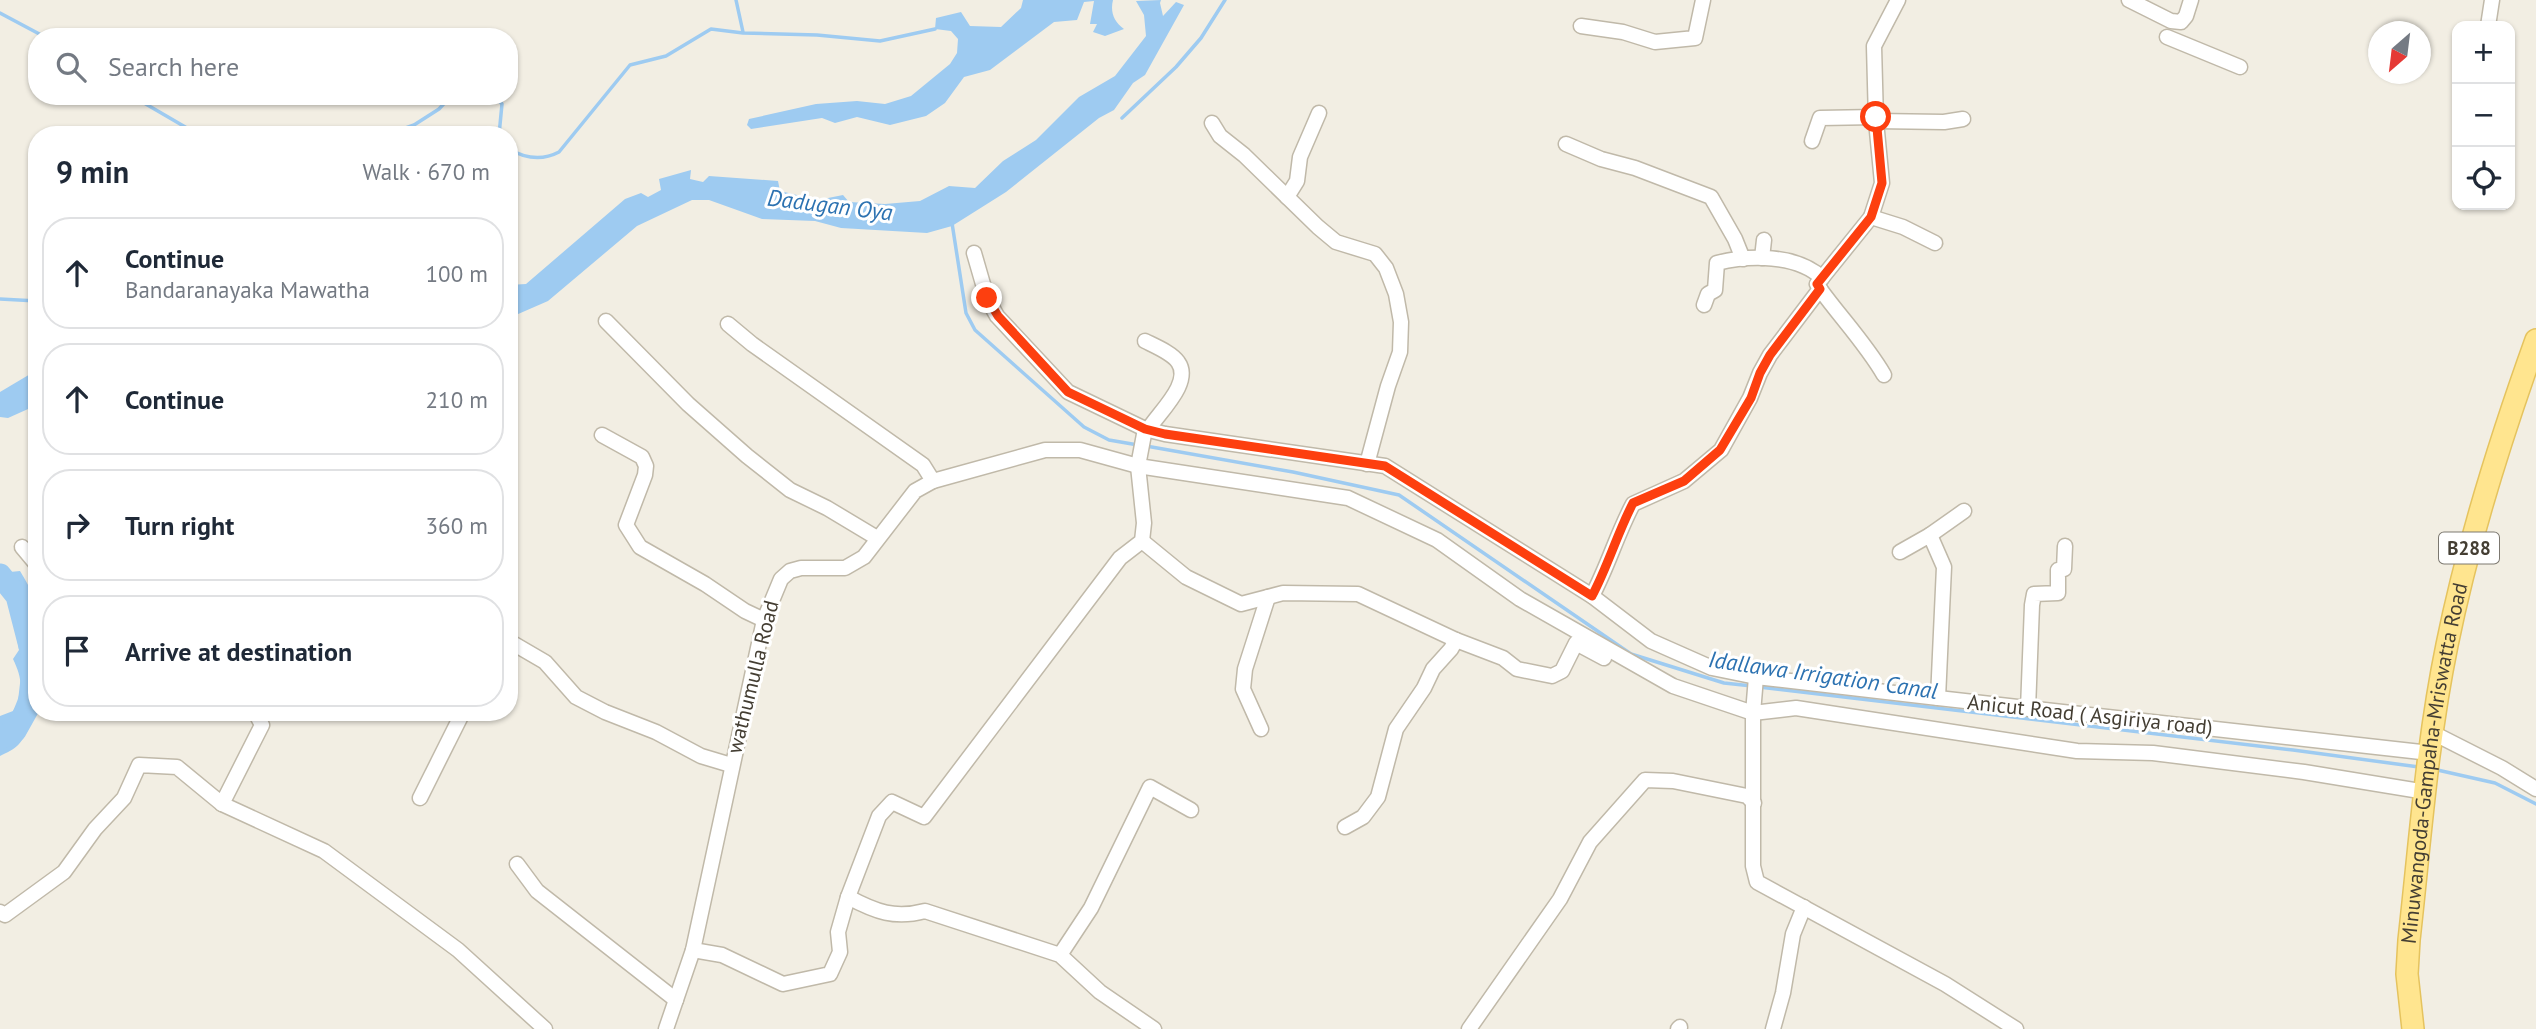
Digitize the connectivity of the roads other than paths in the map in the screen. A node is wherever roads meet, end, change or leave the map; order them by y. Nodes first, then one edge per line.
1 (1703, 0) edge
2 (1898, 0) edge
3 (2129, 0) edge
4 (2191, 0) edge
5 (2492, 0) edge
6 (2489, 21) edge
7 (1581, 26) dead end
8 (2167, 37) dead end
9 (2241, 67) dead end
10 (1319, 113) dead end
11 (1876, 119) junction
12 (1963, 120) dead end
13 (1212, 122) dead end
14 (1811, 141) dead end
15 (1566, 144) dead end
16 (1287, 197) junction
17 (1871, 217) junction
18 (1764, 240) dead end
19 (1935, 243) dead end
20 (974, 253) dead end
21 (1762, 258) junction
22 (1743, 259) junction
23 (1821, 283) junction
24 (1704, 305) dead end
25 (606, 321) dead end
26 (729, 324) dead end
27 (2536, 340) edge
28 (1145, 341) dead end
29 (1884, 375) dead end
30 (1145, 433) junction
31 (602, 435) dead end
32 (1139, 460) junction
33 (1367, 464) junction
34 (933, 481) junction
35 (1964, 511) dead end
36 (1930, 535) junction
37 (877, 538) junction
38 (1142, 541) junction
39 (2064, 546) dead end
40 (22, 547) dead end
41 (1900, 552) dead end
42 (28, 554) edge
43 (1592, 596) junction
44 (1268, 597) junction
45 (764, 620) junction
46 (1456, 640) junction
47 (518, 647) edge
48 (1756, 685) junction
49 (1673, 686) junction
50 (1938, 698) junction
51 (2028, 709) junction
52 (1753, 713) junction
53 (260, 721) edge
54 (458, 721) edge
55 (1261, 729) dead end
56 (2432, 743) junction
57 (732, 765) junction
58 (2536, 789) edge
59 (2426, 792) junction
60 (420, 798) dead end
61 (1754, 803) junction
62 (222, 804) junction
63 (1191, 810) dead end
64 (1345, 827) dead end
65 (517, 864) dead end
66 (848, 897) junction
67 (1804, 907) junction
68 (0, 912) edge
69 (693, 950) junction
70 (1060, 955) junction
71 (676, 1000) junction
72 (545, 1029) edge
73 (666, 1029) edge
74 (1154, 1029) edge
75 (1469, 1029) edge
76 (1773, 1029) edge
77 (2016, 1029) edge
78 (2413, 1029) edge

1 - 7 street
2 - 11 street
3 - 4 street
5 - 6 street
8 - 9 street
10 - 16 street
11 - 12 street
11 - 14 street
11 - 17 street
13 - 16 street
15 - 22 street
16 - 33 street
17 - 19 street
17 - 23 street
18 - 21 street
20 - 30 street, Anicut Road ( Asgiriya road)
21 - 22 street
21 - 23 street
22 - 24 street
23 - 29 street
23 - 43 street
25 - 37 street
26 - 34 street
27 - 56 main road, Minuwangoda-Gampaha-Mriswatta Road / B288
28 - 30 street
30 - 32 street
30 - 33 street, Anicut Road ( Asgiriya road)
31 - 45 street
32 - 34 street, wathumulla Road
32 - 38 street
32 - 49 street, wathumulla Road
33 - 43 street, Anicut Road ( Asgiriya road)
34 - 37 street, wathumulla Road
35 - 36 street
36 - 41 street
36 - 50 street
37 - 45 street, wathumulla Road
38 - 44 street
38 - 66 street
39 - 51 street
40 - 42 street
43 - 48 street, Anicut Road ( Asgiriya road)
44 - 46 street
44 - 55 street
45 - 57 street, wathumulla Road
46 - 49 street
46 - 64 street
47 - 57 street
48 - 50 street, Anicut Road ( Asgiriya road)
48 - 52 street
49 - 52 street
50 - 51 street, Anicut Road ( Asgiriya road)
51 - 56 street, Anicut Road ( Asgiriya road)
52 - 59 street
52 - 61 street
53 - 62 street
54 - 60 street
56 - 58 street
56 - 59 main road, Minuwangoda-Gampaha-Mriswatta Road / B288
57 - 69 street, wathumulla Road
59 - 78 main road, Minuwangoda-Gampaha-Mriswatta Road / B288
61 - 67 street
61 - 75 street
62 - 68 street
62 - 72 street
63 - 70 street
65 - 71 street
66 - 69 street
66 - 70 street
67 - 76 street
67 - 77 street
69 - 71 street, wathumulla Road
70 - 74 street
71 - 73 street, wathumulla Road

